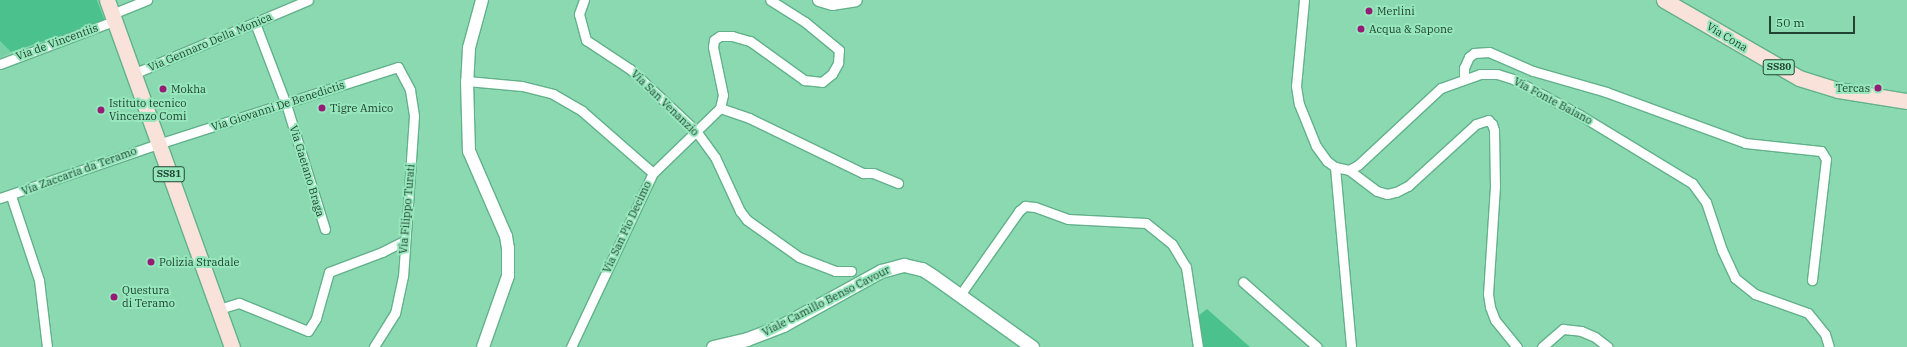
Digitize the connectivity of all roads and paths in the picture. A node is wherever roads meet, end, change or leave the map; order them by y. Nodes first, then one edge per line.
1 (147, 0) edge
2 (308, 0) edge
3 (482, 0) edge
4 (584, 0) edge
5 (770, 0) edge
6 (819, 0) edge
7 (856, 0) edge
8 (1304, 0) edge
9 (1664, 0) edge
10 (111, 12) edge
11 (255, 23) junction
12 (0, 64) edge
13 (398, 67) joint
14 (133, 74) junction
15 (1464, 78) junction
16 (467, 81) junction
17 (1907, 101) edge
18 (286, 104) junction
19 (720, 108) junction
20 (696, 130) junction
21 (158, 144) junction
22 (1335, 167) junction
23 (1350, 170) junction
24 (653, 173) junction
25 (898, 183) dead end
26 (11, 196) junction
27 (0, 198) edge
28 (325, 229) dead end
29 (404, 241) junction
30 (851, 271) dead end
31 (1812, 280) dead end
32 (1244, 282) dead end
33 (960, 295) junction
34 (219, 309) junction
35 (47, 347) edge
36 (232, 347) edge
37 (374, 347) edge
38 (483, 347) edge
39 (571, 347) edge
40 (713, 347) edge
41 (1032, 347) edge
42 (1198, 347) edge
43 (1317, 347) edge
44 (1352, 347) edge
45 (1518, 347) edge
46 (1542, 347) edge
47 (1608, 347) edge
48 (1829, 347) edge

1 - 10 street, Via de Vincentiis
2 - 11 street, Via Gennaro Della Monica
3 - 16 street
4 - 20 street, Via San Venanzio
5 - 19 street
6 - 7 street
8 - 22 street
9 - 17 main road, Via Cona / SS80
10 - 12 street, Via de Vincentiis
10 - 14 main road, SS81
11 - 14 street, Via Gennaro Della Monica
11 - 18 street, Via Gaetano Braga
13 - 18 street, Via Giovanni De Benedictis
13 - 29 street, Via Filippo Turati
14 - 21 main road, SS81
15 - 23 street, Via Fonte Baiano
15 - 31 street
15 - 48 street, Via Fonte Baiano
16 - 24 street
16 - 38 street
18 - 21 street, Via Giovanni De Benedictis
18 - 28 street, Via Gaetano Braga
19 - 20 street, Via San Pio Decimo
19 - 25 street
20 - 24 street, Via San Pio Decimo
20 - 30 street, Via San Venanzio
21 - 26 street, Via Zaccaria da Teramo
21 - 34 main road, SS81
22 - 23 street
22 - 44 street
23 - 45 street
24 - 39 street, Via San Pio Decimo
26 - 27 street, Via Zaccaria da Teramo
26 - 35 street
29 - 34 street
29 - 37 street, Via Filippo Turati
32 - 43 street
33 - 40 main road, Viale Camillo Benso Cavour
33 - 41 main road, Viale Camillo Benso Cavour
33 - 42 street
34 - 36 main road, SS81
46 - 47 street

